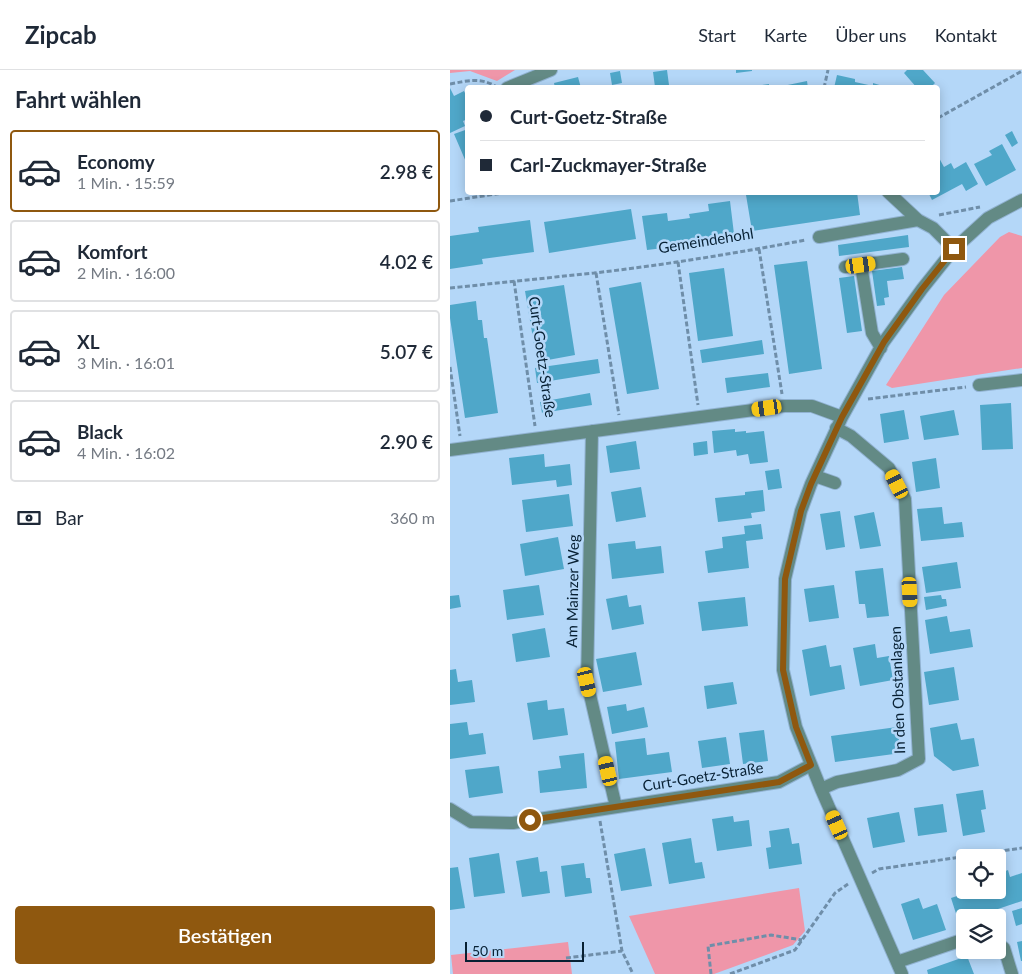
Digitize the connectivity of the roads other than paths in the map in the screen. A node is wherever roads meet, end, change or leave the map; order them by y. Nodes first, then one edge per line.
1 (551, 70) edge
2 (514, 85) edge
3 (891, 195) edge
4 (1022, 200) edge
5 (918, 220) junction
6 (819, 237) road end
7 (954, 249) junction
8 (903, 259) dead end
9 (861, 265) junction
10 (845, 267) dead end
11 (881, 348) junction
12 (1022, 380) edge
13 (979, 385) road end
14 (839, 422) junction
15 (592, 432) junction
16 (456, 449) edge
17 (815, 476) junction
18 (835, 483) dead end
19 (811, 765) junction
20 (821, 790) junction
21 (616, 807) junction
22 (450, 809) edge
23 (956, 943) edge
24 (1006, 954) edge
25 (900, 968) edge
26 (1012, 974) edge

1 - 2 street
3 - 5 street
4 - 7 street
5 - 6 street
5 - 7 street
7 - 11 street
8 - 9 street
9 - 10 street
9 - 11 street
11 - 14 street
12 - 13 street
14 - 15 street, Curt-Goetz-Straße
14 - 17 street
14 - 20 street, In den Obstanlagen
15 - 16 street, Curt-Goetz-Straße
15 - 21 street, Am Mainzer Weg
17 - 18 street
17 - 19 street
19 - 20 street
19 - 21 street, Curt-Goetz-Straße
20 - 25 street
21 - 22 street, Curt-Goetz-Straße
23 - 25 street
24 - 26 street

